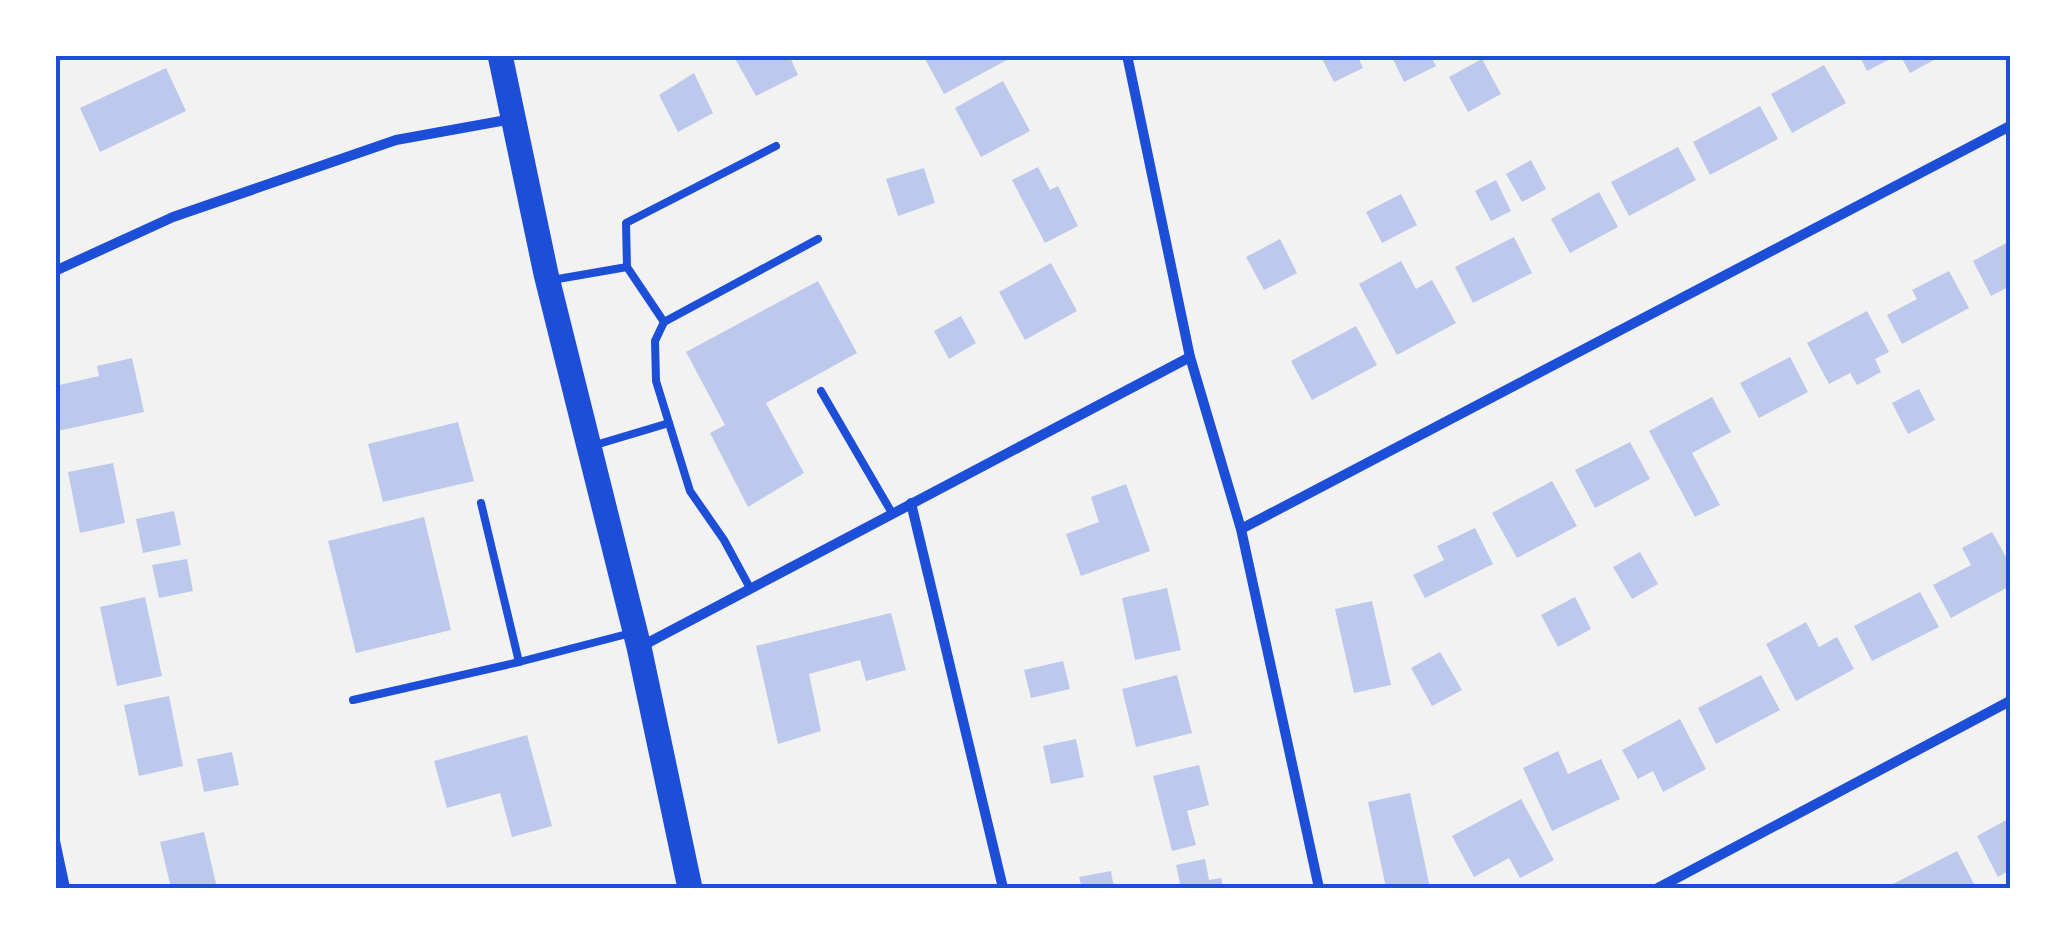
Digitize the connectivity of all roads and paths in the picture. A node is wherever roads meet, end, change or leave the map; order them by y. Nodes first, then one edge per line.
1 (500, 55) edge
2 (1127, 55) edge
3 (513, 119) junction
4 (2010, 126) edge
5 (776, 146) dead end
6 (818, 238) dead end
7 (627, 267) junction
8 (55, 272) edge
9 (547, 281) junction
10 (664, 322) junction
11 (1190, 357) junction
12 (821, 391) dead end
13 (669, 423) junction
14 (589, 448) junction
15 (482, 503) dead end
16 (911, 503) junction
17 (892, 513) junction
18 (1242, 530) junction
19 (750, 588) junction
20 (637, 640) junction
21 (519, 662) junction
22 (353, 700) dead end
23 (2010, 702) edge
24 (55, 841) edge
25 (58, 876) edge
26 (64, 888) edge
27 (690, 888) edge
28 (1003, 888) edge
29 (1320, 888) edge
30 (1658, 888) edge

1 - 3 main road
2 - 11 street
3 - 8 street
3 - 9 main road
4 - 18 street
5 - 7 lane
6 - 10 lane
7 - 9 lane
7 - 10 lane
9 - 14 main road
10 - 13 lane
11 - 16 street
11 - 18 street
12 - 17 lane
13 - 14 lane
13 - 19 lane
14 - 20 main road
15 - 21 lane
16 - 17 street
16 - 28 street
17 - 19 street
18 - 29 street
19 - 20 street
20 - 21 lane
20 - 27 main road
21 - 22 lane
23 - 30 street
24 - 25 street
25 - 26 street

